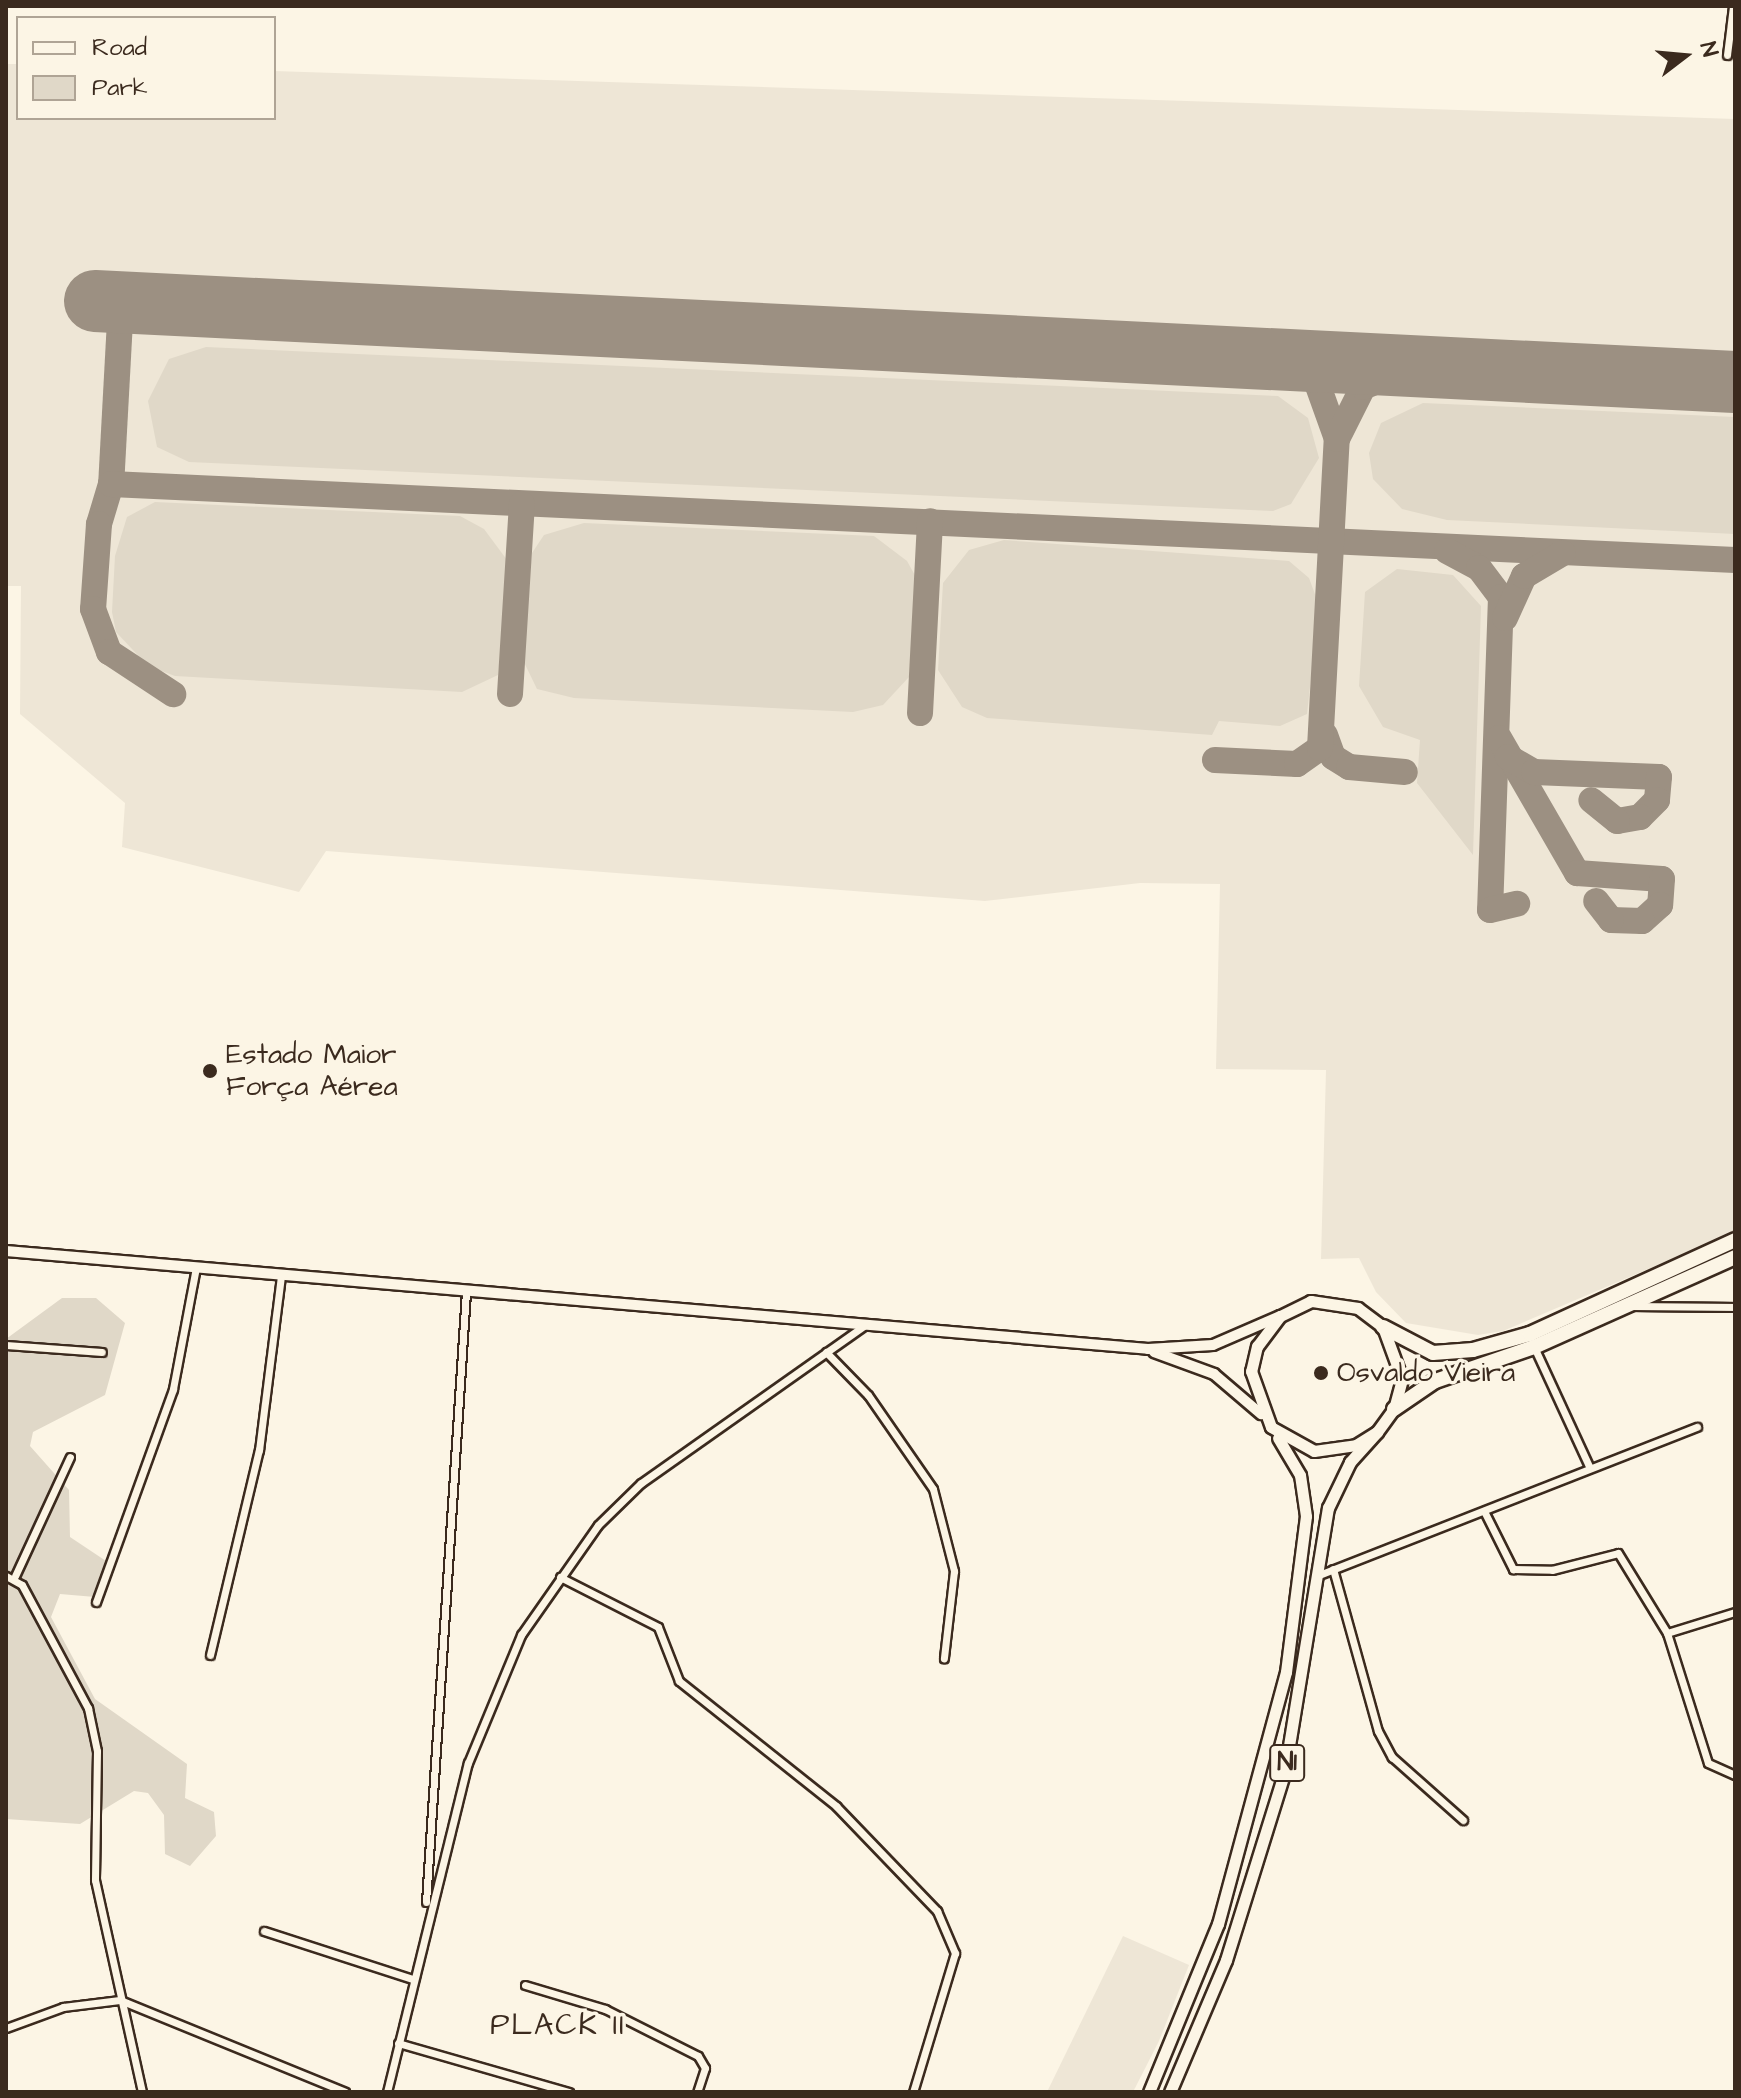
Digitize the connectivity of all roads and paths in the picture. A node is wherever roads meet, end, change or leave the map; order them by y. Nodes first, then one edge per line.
1 (1733, 6) edge
2 (1727, 55) dead end
3 (1735, 1240) edge
4 (6, 1251) edge
5 (1735, 1257) edge
6 (196, 1267) junction
7 (281, 1275) junction
8 (466, 1291) junction
9 (1628, 1306) junction
10 (1735, 1307) edge
11 (1280, 1316) junction
12 (867, 1324) junction
13 (1383, 1327) junction
14 (6, 1345) edge
15 (1534, 1347) junction
16 (1148, 1349) junction
17 (102, 1352) dead end
18 (826, 1352) junction
19 (1394, 1409) junction
20 (1261, 1414) junction
21 (1271, 1427) junction
22 (1697, 1427) dead end
23 (1377, 1432) junction
24 (70, 1457) dead end
25 (1590, 1468) junction
26 (1485, 1513) junction
27 (1333, 1569) junction
28 (1319, 1575) junction
29 (10, 1576) edge
30 (560, 1577) junction
31 (96, 1602) dead end
32 (1735, 1612) edge
33 (1667, 1633) junction
34 (210, 1655) dead end
35 (944, 1658) dead end
36 (1735, 1775) edge
37 (1463, 1820) dead end
38 (425, 1917) junction
39 (264, 1931) dead end
40 (413, 1979) junction
41 (525, 1985) dead end
42 (120, 2000) junction
43 (6, 2028) edge
44 (398, 2043) junction
45 (142, 2092) edge
46 (345, 2092) edge
47 (387, 2092) edge
48 (569, 2092) edge
49 (697, 2092) edge
50 (913, 2092) edge
51 (1149, 2092) edge
52 (1170, 2092) edge

1 - 2 street
3 - 13 highway
4 - 6 street
5 - 9 highway
6 - 7 street
6 - 31 street
7 - 8 street
7 - 34 street
8 - 12 street
8 - 38 street
9 - 10 street
9 - 15 highway
11 - 13 main road
11 - 16 street
11 - 20 main road
12 - 16 street
12 - 18 street
13 - 19 main road
14 - 17 street
15 - 19 highway
15 - 25 street
16 - 20 street
18 - 30 street
18 - 35 street
19 - 23 main road
20 - 21 main road
21 - 23 main road
21 - 51 main road, N1
22 - 25 street
23 - 28 main road, N1
24 - 29 street
25 - 26 street
26 - 27 street
26 - 33 street
27 - 28 street
27 - 37 street
28 - 52 main road, N1
29 - 42 street
30 - 38 street
30 - 50 street
32 - 33 street
33 - 36 street
38 - 40 street
39 - 40 street
40 - 44 street
41 - 49 street
42 - 43 street
42 - 45 street
42 - 46 street
44 - 47 street
44 - 48 street

